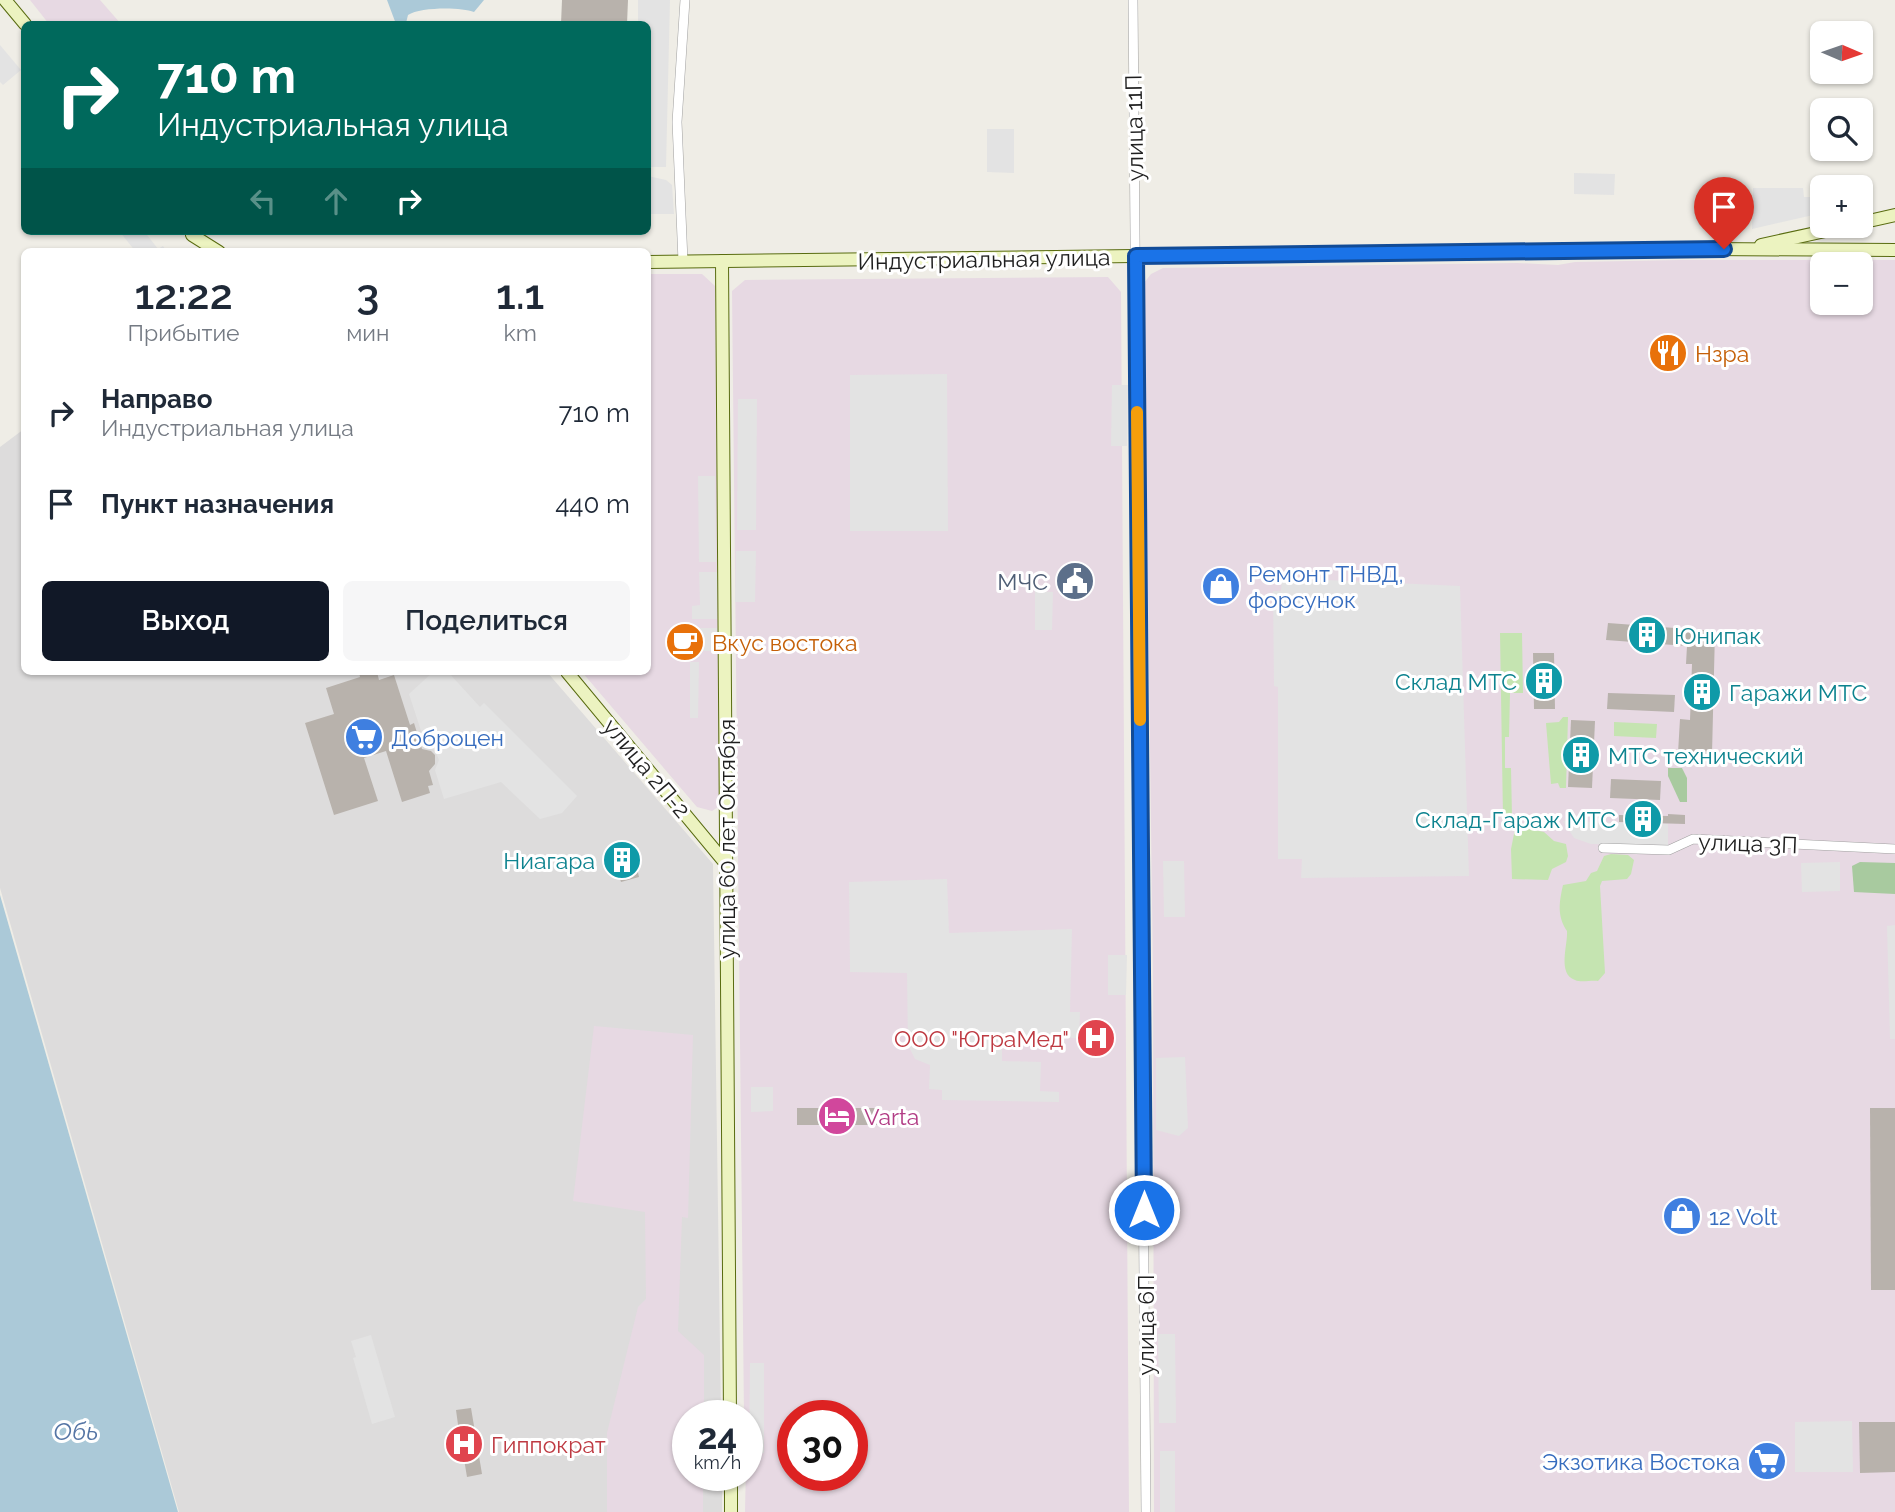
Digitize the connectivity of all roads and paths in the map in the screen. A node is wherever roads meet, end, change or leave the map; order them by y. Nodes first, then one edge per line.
1 (5, 0) edge
2 (685, 0) edge
3 (1133, 0) edge
4 (22, 21) edge
5 (1895, 215) edge
6 (1873, 220) edge
7 (1810, 234) edge
8 (193, 235) edge
9 (213, 248) edge
10 (1740, 249) junction
11 (1895, 250) edge
12 (1136, 256) junction
13 (651, 261) edge
14 (683, 261) junction
15 (722, 261) junction
16 (569, 675) edge
17 (1603, 848) dead end
18 (1895, 849) edge
19 (727, 865) junction
20 (730, 1400) edge
21 (731, 1491) edge
22 (731, 1512) edge
23 (1146, 1512) edge

1 - 4 main road
2 - 14 street
3 - 12 street, улица 11П
5 - 6 main road
7 - 10 main road, Индустриальная улица
8 - 9 main road
10 - 11 main road, Индустриальная улица
10 - 12 main road, Индустриальная улица
12 - 15 main road, Индустриальная улица
12 - 23 street, улица 6П
13 - 14 main road, Индустриальная улица
14 - 15 main road, Индустриальная улица
15 - 19 main road, улица 60 лет Октября
16 - 19 main road, улица 2П-2
17 - 18 street, улица 3П
19 - 20 main road, улица 60 лет Октября
21 - 22 main road

